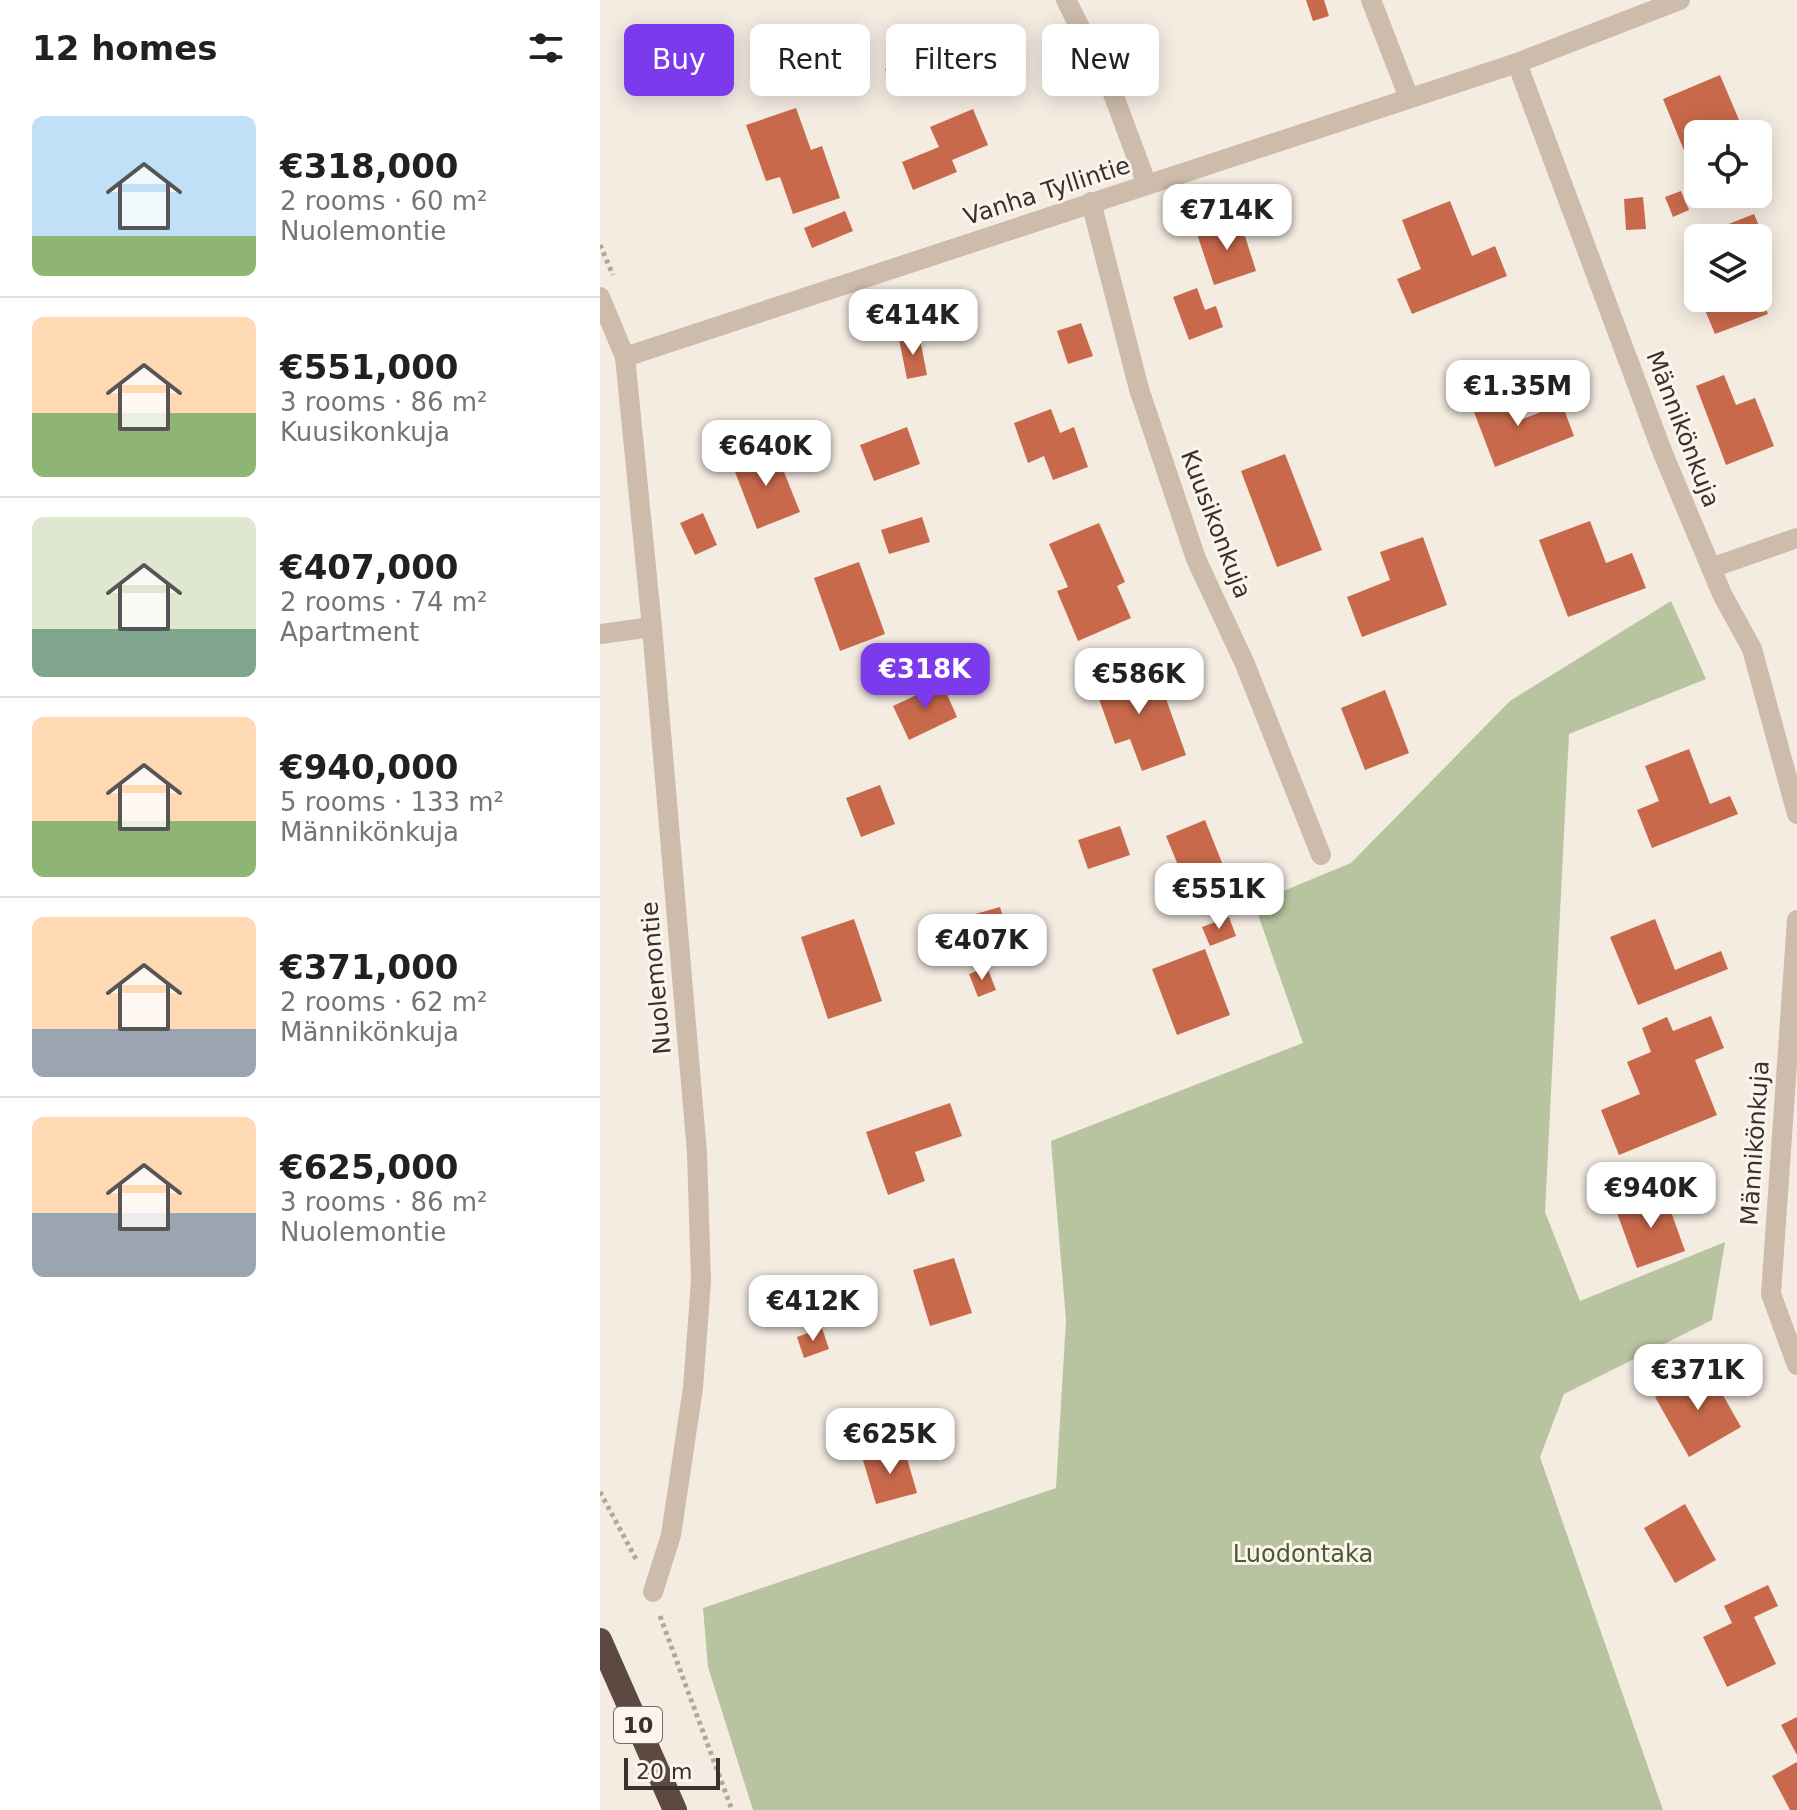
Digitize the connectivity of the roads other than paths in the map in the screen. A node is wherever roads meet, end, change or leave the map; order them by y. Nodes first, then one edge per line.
1 (1066, 0) edge
2 (1371, 0) edge
3 (1680, 0) edge
4 (1517, 63) junction
5 (1409, 98) junction
6 (1147, 185) junction
7 (1091, 202) junction
8 (600, 297) edge
9 (625, 357) junction
10 (1797, 538) edge
11 (1711, 568) junction
12 (652, 627) junction
13 (600, 634) edge
14 (1797, 814) edge
15 (1321, 855) dead end
16 (1797, 920) edge
17 (1797, 1365) edge
18 (653, 1592) road end
19 (600, 1640) edge
20 (675, 1810) edge

1 - 6 street
2 - 5 street
3 - 4 street, Vanha Tyllintie
4 - 5 street, Vanha Tyllintie
4 - 11 street, Männikönkuja
5 - 6 street, Vanha Tyllintie
6 - 7 street, Vanha Tyllintie
7 - 9 street, Vanha Tyllintie
7 - 15 street, Kuusikonkuja
8 - 9 street
9 - 12 street, Nuolemontie
10 - 11 street
11 - 14 street, Männikönkuja
12 - 13 street
12 - 18 street, Nuolemontie
16 - 17 street, Männikönkuja
19 - 20 highway, 10

